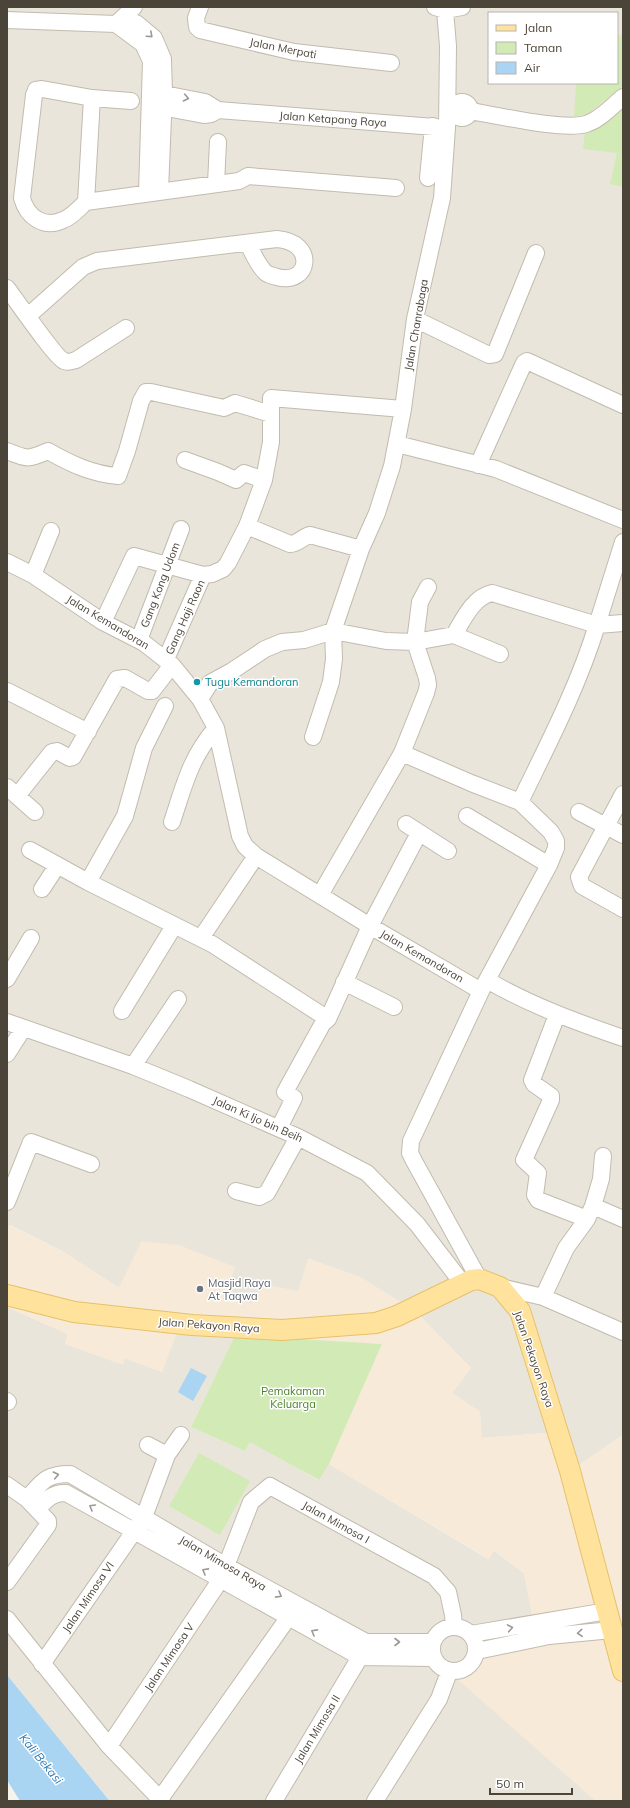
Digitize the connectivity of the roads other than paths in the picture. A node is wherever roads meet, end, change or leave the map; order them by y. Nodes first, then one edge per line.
1 (134, 7) edge
2 (200, 7) edge
3 (462, 7) edge
4 (440, 9) edge
5 (7, 20) edge
6 (116, 24) junction
7 (391, 63) dead end
8 (447, 79) junction
9 (623, 97) edge
10 (92, 98) junction
11 (157, 99) junction
12 (131, 101) dead end
13 (454, 117) junction
14 (218, 142) dead end
15 (216, 176) junction
16 (428, 178) dead end
17 (396, 188) dead end
18 (153, 192) junction
19 (86, 202) junction
20 (248, 244) dead end
21 (536, 253) dead end
22 (7, 288) edge
23 (28, 316) junction
24 (415, 319) junction
25 (126, 328) dead end
26 (623, 405) edge
27 (403, 409) junction
28 (271, 414) junction
29 (397, 444) junction
30 (7, 451) edge
31 (184, 460) dead end
32 (478, 465) junction
33 (264, 480) junction
34 (623, 520) edge
35 (247, 526) junction
36 (181, 529) dead end
37 (51, 531) dead end
38 (623, 542) edge
39 (361, 549) junction
40 (7, 562) edge
41 (168, 566) junction
42 (33, 575) junction
43 (203, 575) junction
44 (428, 587) dead end
45 (103, 622) junction
46 (623, 623) edge
47 (597, 625) junction
48 (333, 631) junction
49 (454, 635) junction
50 (139, 640) junction
51 (415, 642) junction
52 (500, 654) dead end
53 (169, 662) junction
54 (183, 678) junction
55 (210, 683) junction
56 (7, 691) edge
57 (200, 699) junction
58 (165, 706) dead end
59 (216, 728) junction
60 (88, 732) junction
61 (313, 737) dead end
62 (402, 753) junction
63 (12, 792) edge
64 (623, 794) edge
65 (520, 802) junction
66 (35, 812) dead end
67 (579, 812) dead end
68 (467, 816) dead end
69 (172, 822) dead end
70 (605, 826) junction
71 (623, 835) edge
72 (30, 850) dead end
73 (448, 851) dead end
74 (256, 856) junction
75 (549, 865) junction
76 (57, 866) junction
77 (88, 882) junction
78 (42, 889) dead end
79 (320, 895) junction
80 (623, 909) edge
81 (174, 926) junction
82 (370, 926) junction
83 (31, 938) dead end
84 (201, 938) junction
85 (7, 979) edge
86 (344, 982) junction
87 (484, 985) junction
88 (178, 999) dead end
89 (394, 1007) dead end
90 (122, 1011) dead end
91 (557, 1015) junction
92 (328, 1019) junction
93 (7, 1022) edge
94 (23, 1029) junction
95 (623, 1038) edge
96 (9, 1049) edge
97 (133, 1066) junction
98 (279, 1128) junction
99 (298, 1137) junction
100 (603, 1156) dead end
101 (90, 1164) dead end
102 (236, 1191) dead end
103 (7, 1202) edge
104 (590, 1213) junction
105 (623, 1219) edge
106 (471, 1282) junction
107 (500, 1287) junction
108 (7, 1295) edge
109 (543, 1297) junction
110 (623, 1332) edge
111 (181, 1435) dead end
112 (148, 1446) dead end
113 (167, 1455) junction
114 (7, 1485) edge
115 (32, 1504) junction
116 (144, 1517) junction
117 (133, 1531) junction
118 (224, 1573) junction
119 (7, 1582) edge
120 (288, 1618) junction
121 (7, 1619) edge
122 (609, 1620) junction
123 (454, 1627) junction
124 (471, 1634) junction
125 (338, 1636) junction
126 (433, 1642) junction
127 (477, 1651) junction
128 (360, 1657) junction
129 (433, 1658) junction
130 (42, 1664) junction
131 (623, 1671) edge
132 (449, 1672) junction
133 (109, 1746) junction
134 (161, 1800) edge
135 (274, 1801) edge
136 (376, 1801) edge

1 - 6 street
2 - 7 street, Jalan Merpati
3 - 4 street
4 - 8 street, Jalan Chanrabaga
5 - 6 street
6 - 11 street
8 - 13 street, Jalan Chanrabaga
8 - 13 street
9 - 13 street, Jalan Ketapang Raya
10 - 12 street
10 - 19 street
10 - 19 street
11 - 13 street, Jalan Ketapang Raya
11 - 18 street
13 - 16 street
13 - 24 street, Jalan Chanrabaga
14 - 15 street
15 - 17 street
15 - 18 street
18 - 19 street
20 - 23 street
21 - 24 street
22 - 23 street
23 - 25 street
24 - 27 street, Jalan Chanrabaga
26 - 32 street
27 - 28 street
27 - 29 street, Jalan Chanrabaga
28 - 30 street
28 - 33 street
29 - 32 street
29 - 39 street, Jalan Chanrabaga
31 - 33 street
32 - 34 street
33 - 35 street
35 - 39 street
35 - 43 street
36 - 41 street, Gang Kong Udom
37 - 42 street
38 - 47 street
39 - 48 street, Jalan Chanrabaga
40 - 42 street, Jalan Kemandoran
41 - 43 street
41 - 45 street
41 - 50 street, Gang Kong Udom
42 - 45 street, Jalan Kemandoran
43 - 53 street, Gang Haji Raon
44 - 51 street
45 - 50 street, Jalan Kemandoran
46 - 47 street
47 - 49 street
47 - 65 street
48 - 51 street
48 - 55 street
48 - 61 street
49 - 51 street
49 - 52 street
50 - 53 street, Jalan Kemandoran
51 - 62 street
53 - 54 street, Jalan Kemandoran
53 - 60 street, Gang Haji Raon
54 - 55 street
54 - 57 street, Jalan Kemandoran
55 - 57 street
56 - 60 street
57 - 59 street, Jalan Kemandoran
58 - 77 street
59 - 69 street
59 - 74 street, Jalan Kemandoran
60 - 63 street
62 - 65 street
62 - 79 street
63 - 66 street
64 - 70 street
65 - 75 street
67 - 70 street
68 - 75 street
70 - 71 street
70 - 80 street
72 - 76 street
73 - 82 street
74 - 79 street, Jalan Kemandoran
74 - 84 street
75 - 87 street
76 - 77 street
76 - 78 street
77 - 81 street
79 - 82 street, Jalan Kemandoran
81 - 84 street
81 - 90 street
82 - 86 street
82 - 87 street, Jalan Kemandoran
83 - 85 street
84 - 92 street
86 - 89 street
86 - 92 street
87 - 91 street, Jalan Kemandoran
87 - 106 street
88 - 97 street
91 - 95 street, Jalan Kemandoran
91 - 104 street
92 - 98 street
93 - 94 street, Jalan Ki Ijo bin Beih
94 - 96 street
94 - 97 street, Jalan Ki Ijo bin Beih
97 - 98 street, Jalan Ki Ijo bin Beih
98 - 99 street, Jalan Ki Ijo bin Beih
99 - 102 street
99 - 106 street, Jalan Ki Ijo bin Beih
100 - 104 street
101 - 103 street
104 - 105 street
104 - 109 street
106 - 107 main road, Jalan Pekayon Raya
106 - 108 main road, Jalan Pekayon Raya
107 - 109 street
107 - 122 main road, Jalan Pekayon Raya
109 - 110 street
111 - 113 street, Jalan Mimosa VI
112 - 113 street
113 - 116 street, Jalan Mimosa VI
114 - 115 street
115 -> 116 street, Jalan Mimosa Raya
117 -> 115 street
115 - 119 street
116 - 117 street, Jalan Mimosa VI
116 - 118 street, Jalan Mimosa Raya
118 -> 117 street
117 - 130 street, Jalan Mimosa VI
118 - 120 street
118 - 123 street, Jalan Mimosa I
118 -> 125 street, Jalan Mimosa Raya
118 - 133 street, Jalan Mimosa V
125 -> 120 street
120 - 134 street
121 - 130 street
124 -> 122 street
122 -> 127 street
122 - 131 main road, Jalan Pekayon Raya
123 - 124 street
123 - 126 street
124 - 127 street
125 -> 126 street, Jalan Mimosa Raya
125 - 128 street
126 - 129 street
127 - 132 street
128 - 129 street
128 - 135 street, Jalan Mimosa II
129 - 132 street
130 - 133 street
132 - 136 street
133 - 134 street

